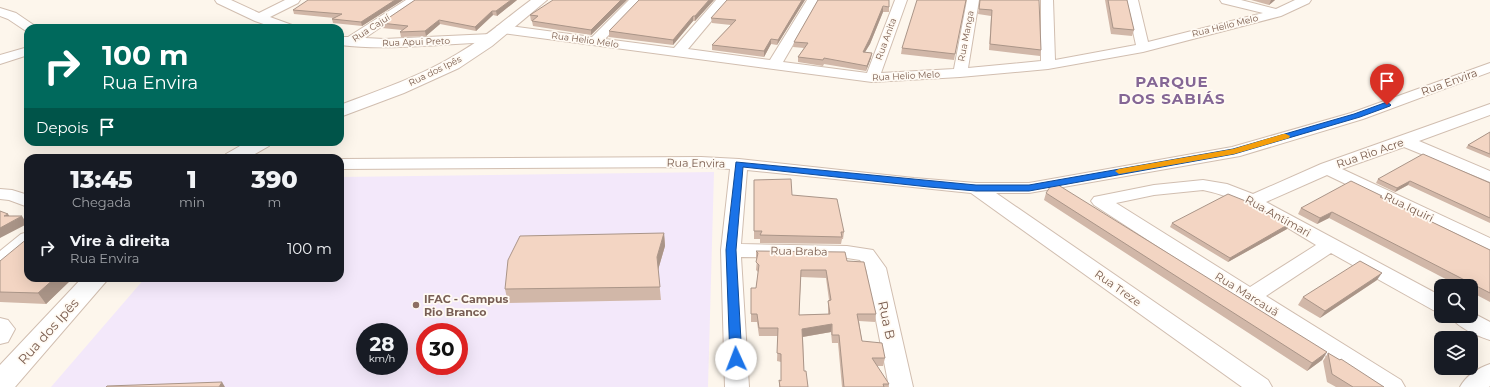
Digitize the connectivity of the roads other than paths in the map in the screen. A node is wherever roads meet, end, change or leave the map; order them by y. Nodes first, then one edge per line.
1 (221, 0) edge
2 (294, 0) edge
3 (414, 0) edge
4 (540, 0) edge
5 (636, 0) edge
6 (723, 0) edge
7 (813, 0) edge
8 (901, 0) edge
9 (973, 0) edge
10 (1047, 0) edge
11 (1132, 0) edge
12 (1226, 0) edge
13 (1305, 0) edge
14 (0, 12) edge
15 (1277, 13) junction
16 (259, 18) junction
17 (25, 24) edge
18 (276, 24) edge
19 (497, 33) junction
20 (344, 42) edge
21 (594, 42) junction
22 (1143, 48) junction
23 (24, 52) edge
24 (678, 52) junction
25 (0, 60) edge
26 (1048, 65) junction
27 (774, 66) junction
28 (1486, 72) edge
29 (960, 73) junction
30 (872, 78) junction
31 (1490, 109) edge
32 (344, 110) edge
33 (1482, 119) edge
34 (1405, 141) junction
35 (255, 146) edge
36 (240, 154) edge
37 (344, 164) edge
38 (739, 164) junction
39 (1327, 168) junction
40 (1490, 177) edge
41 (976, 188) junction
42 (0, 194) edge
43 (24, 200) edge
44 (1100, 201) joint
45 (1253, 202) junction
46 (24, 241) edge
47 (1330, 245) junction
48 (1490, 246) edge
49 (731, 250) junction
50 (866, 255) joint
51 (0, 261) edge
52 (92, 282) edge
53 (1251, 296) junction
54 (1434, 301) edge
55 (1474, 323) edge
56 (1490, 332) edge
57 (1490, 373) edge
58 (0, 384) edge
59 (737, 387) edge
60 (901, 387) edge
61 (1260, 387) edge
62 (1393, 387) edge
63 (1472, 387) edge

1 - 16 street
2 - 16 street
3 - 20 street, Rua Cajuí
4 - 19 street, Rua dos Ipês
5 - 21 street
6 - 24 street
7 - 27 street
8 - 30 street, Rua Anita
9 - 29 street, Rua Manga
10 - 26 street
11 - 22 street
12 - 15 street
13 - 15 street, Rua Helio Melo
14 - 17 street
15 - 22 street, Rua Helio Melo
16 - 18 street
19 - 20 street, Rua Apui Preto
19 - 21 street, Rua Helio Melo
19 - 32 street, Rua dos Ipês
21 - 24 street, Rua Helio Melo
22 - 26 street, Rua Helio Melo
23 - 25 street
24 - 27 street, Rua Helio Melo
26 - 29 street, Rua Helio Melo
27 - 30 street, Rua Helio Melo
28 - 41 street, Rua Envira
29 - 30 street, Rua Helio Melo
31 - 33 street, Rua Rio Acre
33 - 34 street, Rua Rio Acre
34 - 39 street, Rua Rio Acre
34 - 40 street
35 - 36 street
37 - 38 street, Rua Envira
38 - 41 street, Rua Envira
38 - 49 street
39 - 45 street, Rua Rio Acre
39 - 48 street, Rua Iquiri
41 - 61 street, Rua Treze
42 - 43 street
44 - 45 street, Rua Antimari
44 - 53 street, Rua Marcauã
45 - 47 street, Rua Antimari
46 - 51 street
47 - 53 street
47 - 54 street, Rua Antimari
49 - 50 street, Rua Braba
49 - 59 street
50 - 60 street, Rua B
52 - 58 street, Rua dos Ipês
53 - 62 street, Rua Marcauã
55 - 56 street
57 - 63 street

